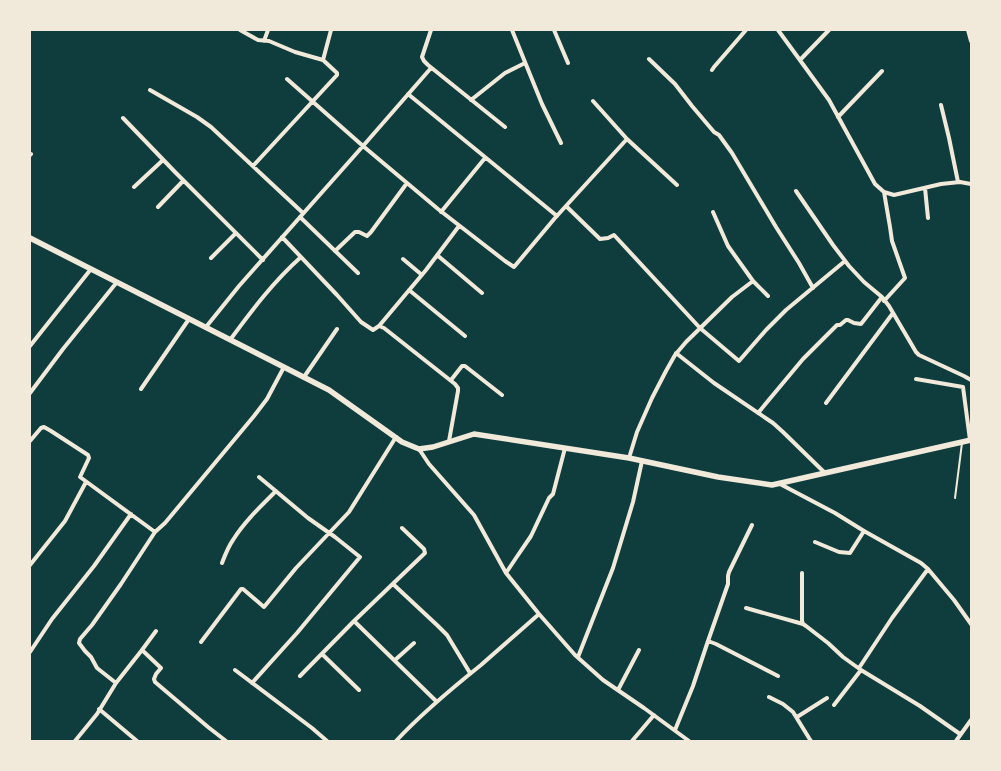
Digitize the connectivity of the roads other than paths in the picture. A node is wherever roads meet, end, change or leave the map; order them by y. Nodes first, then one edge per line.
1 (240, 30) edge
2 (268, 30) edge
3 (331, 30) edge
4 (431, 30) edge
5 (512, 30) edge
6 (554, 30) edge
7 (746, 30) edge
8 (778, 30) edge
9 (829, 30) edge
10 (968, 30) edge
11 (264, 41) junction
12 (971, 41) edge
13 (649, 59) dead end
14 (323, 60) junction
15 (800, 60) junction
16 (525, 63) junction
17 (568, 63) dead end
18 (431, 68) junction
19 (712, 70) dead end
20 (882, 71) dead end
21 (287, 79) dead end
22 (150, 90) dead end
23 (408, 94) junction
24 (471, 100) junction
25 (593, 101) dead end
26 (313, 102) junction
27 (941, 105) dead end
28 (838, 117) junction
29 (123, 118) dead end
30 (505, 127) dead end
31 (627, 139) junction
32 (561, 143) dead end
33 (363, 146) junction
34 (485, 158) junction
35 (163, 160) junction
36 (253, 166) junction
37 (183, 180) junction
38 (958, 182) junction
39 (407, 183) junction
40 (971, 184) edge
41 (677, 185) dead end
42 (134, 187) dead end
43 (925, 188) junction
44 (796, 191) dead end
45 (884, 192) junction
46 (566, 206) junction
47 (158, 207) dead end
48 (441, 212) junction
49 (713, 212) dead end
50 (301, 215) junction
51 (557, 216) junction
52 (928, 218) dead end
53 (459, 226) junction
54 (236, 234) junction
55 (30, 238) edge
56 (282, 238) junction
57 (335, 251) junction
58 (438, 255) junction
59 (301, 257) junction
60 (211, 258) dead end
61 (403, 259) dead end
62 (263, 260) junction
63 (845, 260) junction
64 (91, 269) junction
65 (358, 273) dead end
66 (422, 275) junction
67 (753, 281) junction
68 (117, 282) junction
69 (813, 288) junction
70 (409, 290) junction
71 (482, 294) dead end
72 (768, 296) dead end
73 (883, 299) junction
74 (893, 313) junction
75 (189, 319) junction
76 (378, 326) junction
77 (206, 328) junction
78 (700, 328) junction
79 (337, 329) dead end
80 (465, 336) dead end
81 (230, 340) junction
82 (30, 346) edge
83 (676, 353) junction
84 (284, 367) junction
85 (304, 377) junction
86 (916, 379) dead end
87 (451, 380) junction
88 (971, 380) edge
89 (140, 389) dead end
90 (30, 393) edge
91 (502, 396) dead end
92 (826, 403) dead end
93 (758, 412) junction
94 (396, 438) junction
95 (971, 440) edge
96 (30, 441) edge
97 (449, 441) junction
98 (962, 442) junction
99 (565, 448) junction
100 (419, 449) junction
101 (628, 458) junction
102 (642, 461) junction
103 (825, 473) junction
104 (259, 477) dead end
105 (86, 482) junction
106 (780, 484) junction
107 (276, 491) junction
108 (954, 498) dead end
109 (131, 514) junction
110 (752, 525) dead end
111 (402, 528) dead end
112 (864, 531) junction
113 (155, 532) junction
114 (329, 532) junction
115 (815, 542) dead end
116 (222, 563) dead end
117 (30, 565) edge
118 (928, 569) junction
119 (506, 573) junction
120 (802, 573) dead end
121 (393, 584) junction
122 (746, 608) dead end
123 (539, 614) junction
124 (354, 621) junction
125 (803, 624) junction
126 (971, 624) edge
127 (156, 631) dead end
128 (708, 641) junction
129 (201, 642) dead end
130 (414, 643) dead end
131 (142, 650) junction
132 (639, 650) dead end
133 (30, 652) edge
134 (322, 654) junction
135 (578, 658) junction
136 (395, 660) junction
137 (860, 669) junction
138 (235, 670) dead end
139 (470, 673) junction
140 (300, 676) dead end
141 (778, 676) dead end
142 (116, 683) junction
143 (252, 683) junction
144 (359, 690) dead end
145 (618, 690) junction
146 (770, 697) dead end
147 (827, 698) dead end
148 (436, 702) junction
149 (834, 705) dead end
150 (100, 709) junction
151 (654, 715) junction
152 (797, 717) junction
153 (971, 720) edge
154 (675, 730) junction
155 (960, 734) junction
156 (808, 740) edge
157 (75, 741) edge
158 (137, 741) edge
159 (226, 741) edge
160 (327, 741) edge
161 (396, 741) edge
162 (632, 741) edge
163 (689, 741) edge
164 (956, 741) edge

1 - 11 street
2 - 11 street
3 - 14 street
4 - 18 street
5 - 16 street
6 - 17 street
7 - 19 street
8 - 15 street
9 - 15 street
10 - 12 street
11 - 14 street
13 - 69 street
14 - 26 street
15 - 28 street
16 - 24 street
16 - 32 street
18 - 23 street
18 - 24 street
20 - 28 street
21 - 26 street
22 - 36 street
23 - 33 street
23 - 34 street
24 - 30 street
25 - 31 street
26 - 33 street
26 - 36 street
27 - 38 street
28 - 45 street
29 - 35 street
31 - 41 street
31 - 46 street
33 - 39 street
33 - 50 street
34 - 48 street
34 - 51 street
35 - 37 street
35 - 42 street
36 - 50 street
37 - 47 street
37 - 54 street
38 - 40 street
38 - 43 street
39 - 48 street
39 - 57 street
43 - 45 street
43 - 52 street
44 - 63 street
45 - 73 street
46 - 51 street
46 - 78 street
48 - 53 street
49 - 67 street
50 - 56 street
50 - 57 street
51 - 53 street
53 - 58 street
54 - 60 street
54 - 62 street
55 - 64 main road
56 - 59 street
56 - 62 street
57 - 65 street
58 - 66 street
58 - 71 street
59 - 76 street
59 - 81 street
61 - 66 street
62 - 77 street
63 - 69 street
63 - 73 street
64 - 68 main road
64 - 82 street
66 - 70 street
67 - 72 street
67 - 78 street
68 - 75 main road
68 - 90 street
69 - 78 street
70 - 76 street
70 - 80 street
73 - 74 street
73 - 93 street
74 - 88 street
74 - 92 street
75 - 77 main road
75 - 89 street
76 - 87 street
77 - 81 main road
78 - 83 street
79 - 85 street
81 - 84 main road
83 - 93 street
83 - 101 street
84 - 85 main road
84 - 113 street
85 - 94 main road
86 - 95 street
87 - 91 street
87 - 97 street
93 - 103 street
94 - 100 main road
94 - 114 street
95 - 98 main road
96 - 105 street
97 - 99 main road
97 - 100 main road
98 - 103 main road
98 - 108 lane
99 - 101 main road
99 - 119 street
100 - 119 street
101 - 102 main road
102 - 106 main road
102 - 135 street
103 - 106 main road
104 - 107 street
105 - 109 street
105 - 117 street
106 - 112 street
107 - 114 street
107 - 116 street
109 - 113 street
109 - 133 street
110 - 128 street
111 - 121 street
112 - 115 street
112 - 118 street
113 - 142 street
114 - 129 street
114 - 143 street
118 - 126 street
118 - 137 street
119 - 123 street
120 - 125 street
121 - 124 street
121 - 139 street
122 - 125 street
123 - 135 street
123 - 139 street
124 - 134 street
124 - 136 street
125 - 137 street
127 - 131 street
128 - 141 street
128 - 154 street
130 - 136 street
131 - 142 street
131 - 159 street
132 - 145 street
134 - 140 street
134 - 144 street
135 - 145 street
136 - 148 street
137 - 149 street
137 - 155 street
138 - 143 street
139 - 148 street
142 - 150 street
143 - 160 street
145 - 151 street
146 - 152 street
147 - 152 street
148 - 161 street
150 - 157 street
150 - 158 street
151 - 154 street
151 - 162 street
152 - 156 street
153 - 155 street
154 - 163 street
155 - 164 street

